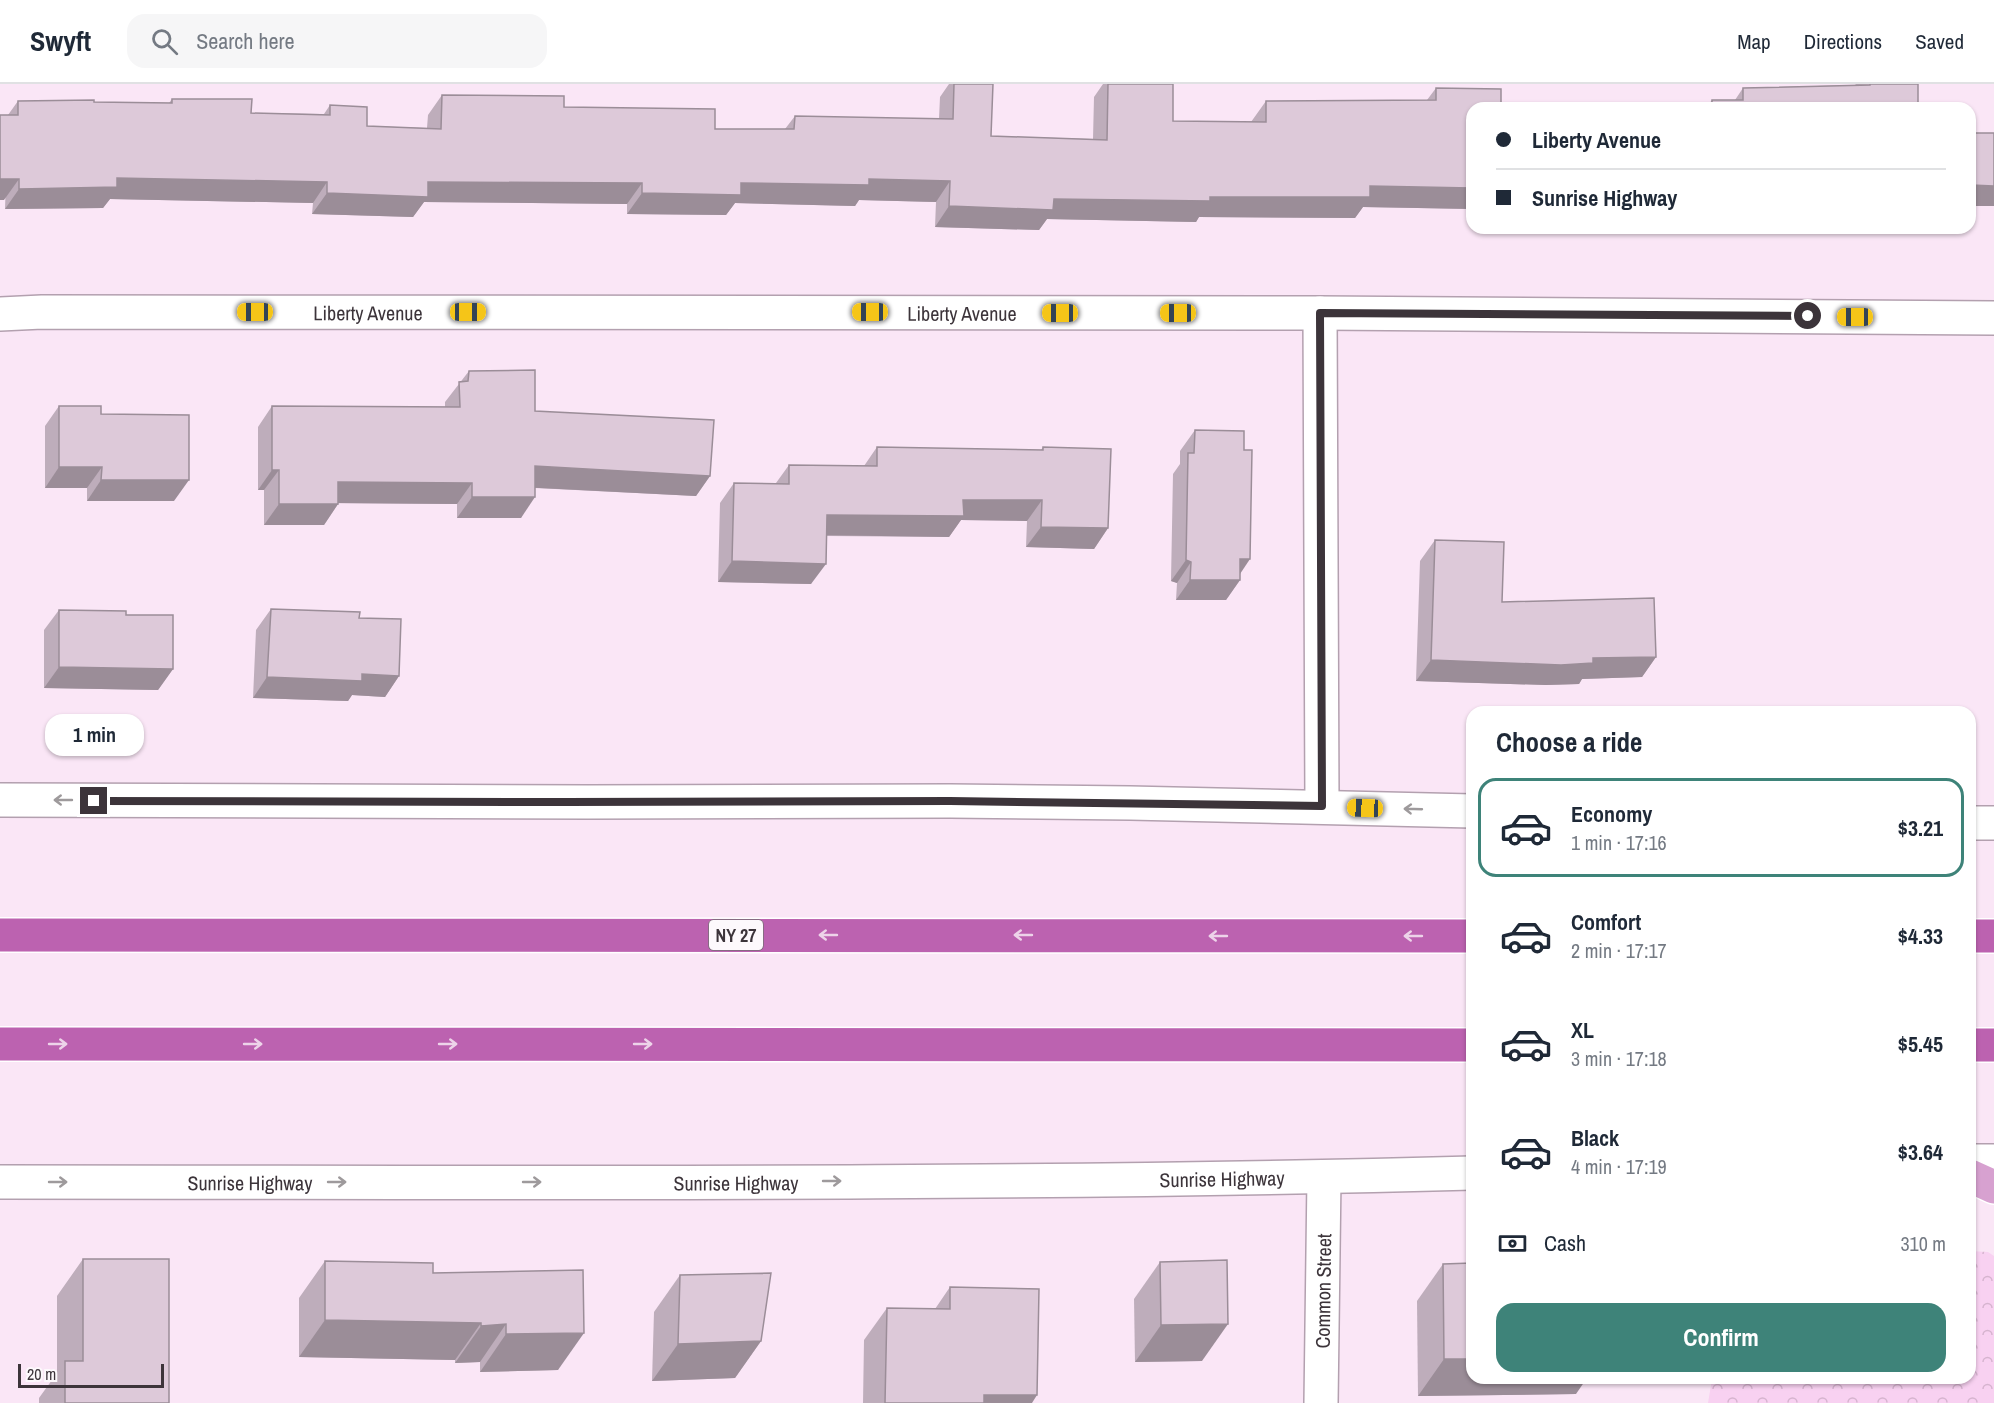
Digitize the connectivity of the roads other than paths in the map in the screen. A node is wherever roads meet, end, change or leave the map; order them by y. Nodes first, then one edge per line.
1 (1320, 313) junction
2 (0, 314) edge
3 (1994, 318) edge
4 (0, 800) edge
5 (1322, 806) junction
6 (1466, 811) edge
7 (1976, 823) edge
8 (1994, 823) edge
9 (0, 935) edge
10 (1466, 936) edge
11 (1976, 936) edge
12 (1994, 936) edge
13 (0, 1044) edge
14 (1466, 1045) edge
15 (1976, 1045) edge
16 (1994, 1045) edge
17 (1976, 1161) edge
18 (1994, 1161) edge
19 (1466, 1173) edge
20 (1324, 1177) junction
21 (1976, 1179) edge
22 (0, 1182) edge
23 (1994, 1187) edge
24 (1321, 1403) edge

1 - 2 main road, Liberty Avenue
1 - 3 main road, Liberty Avenue
1 - 5 main road
5 -> 4 main road
6 -> 5 main road
7 - 8 main road
10 -> 9 highway, NY 27
11 - 12 highway
13 -> 14 highway
15 - 16 highway
17 - 18 main road
19 - 20 main road, Sunrise Highway
22 -> 20 main road, Sunrise Highway
20 - 24 main road, Common Street
21 - 23 main road

